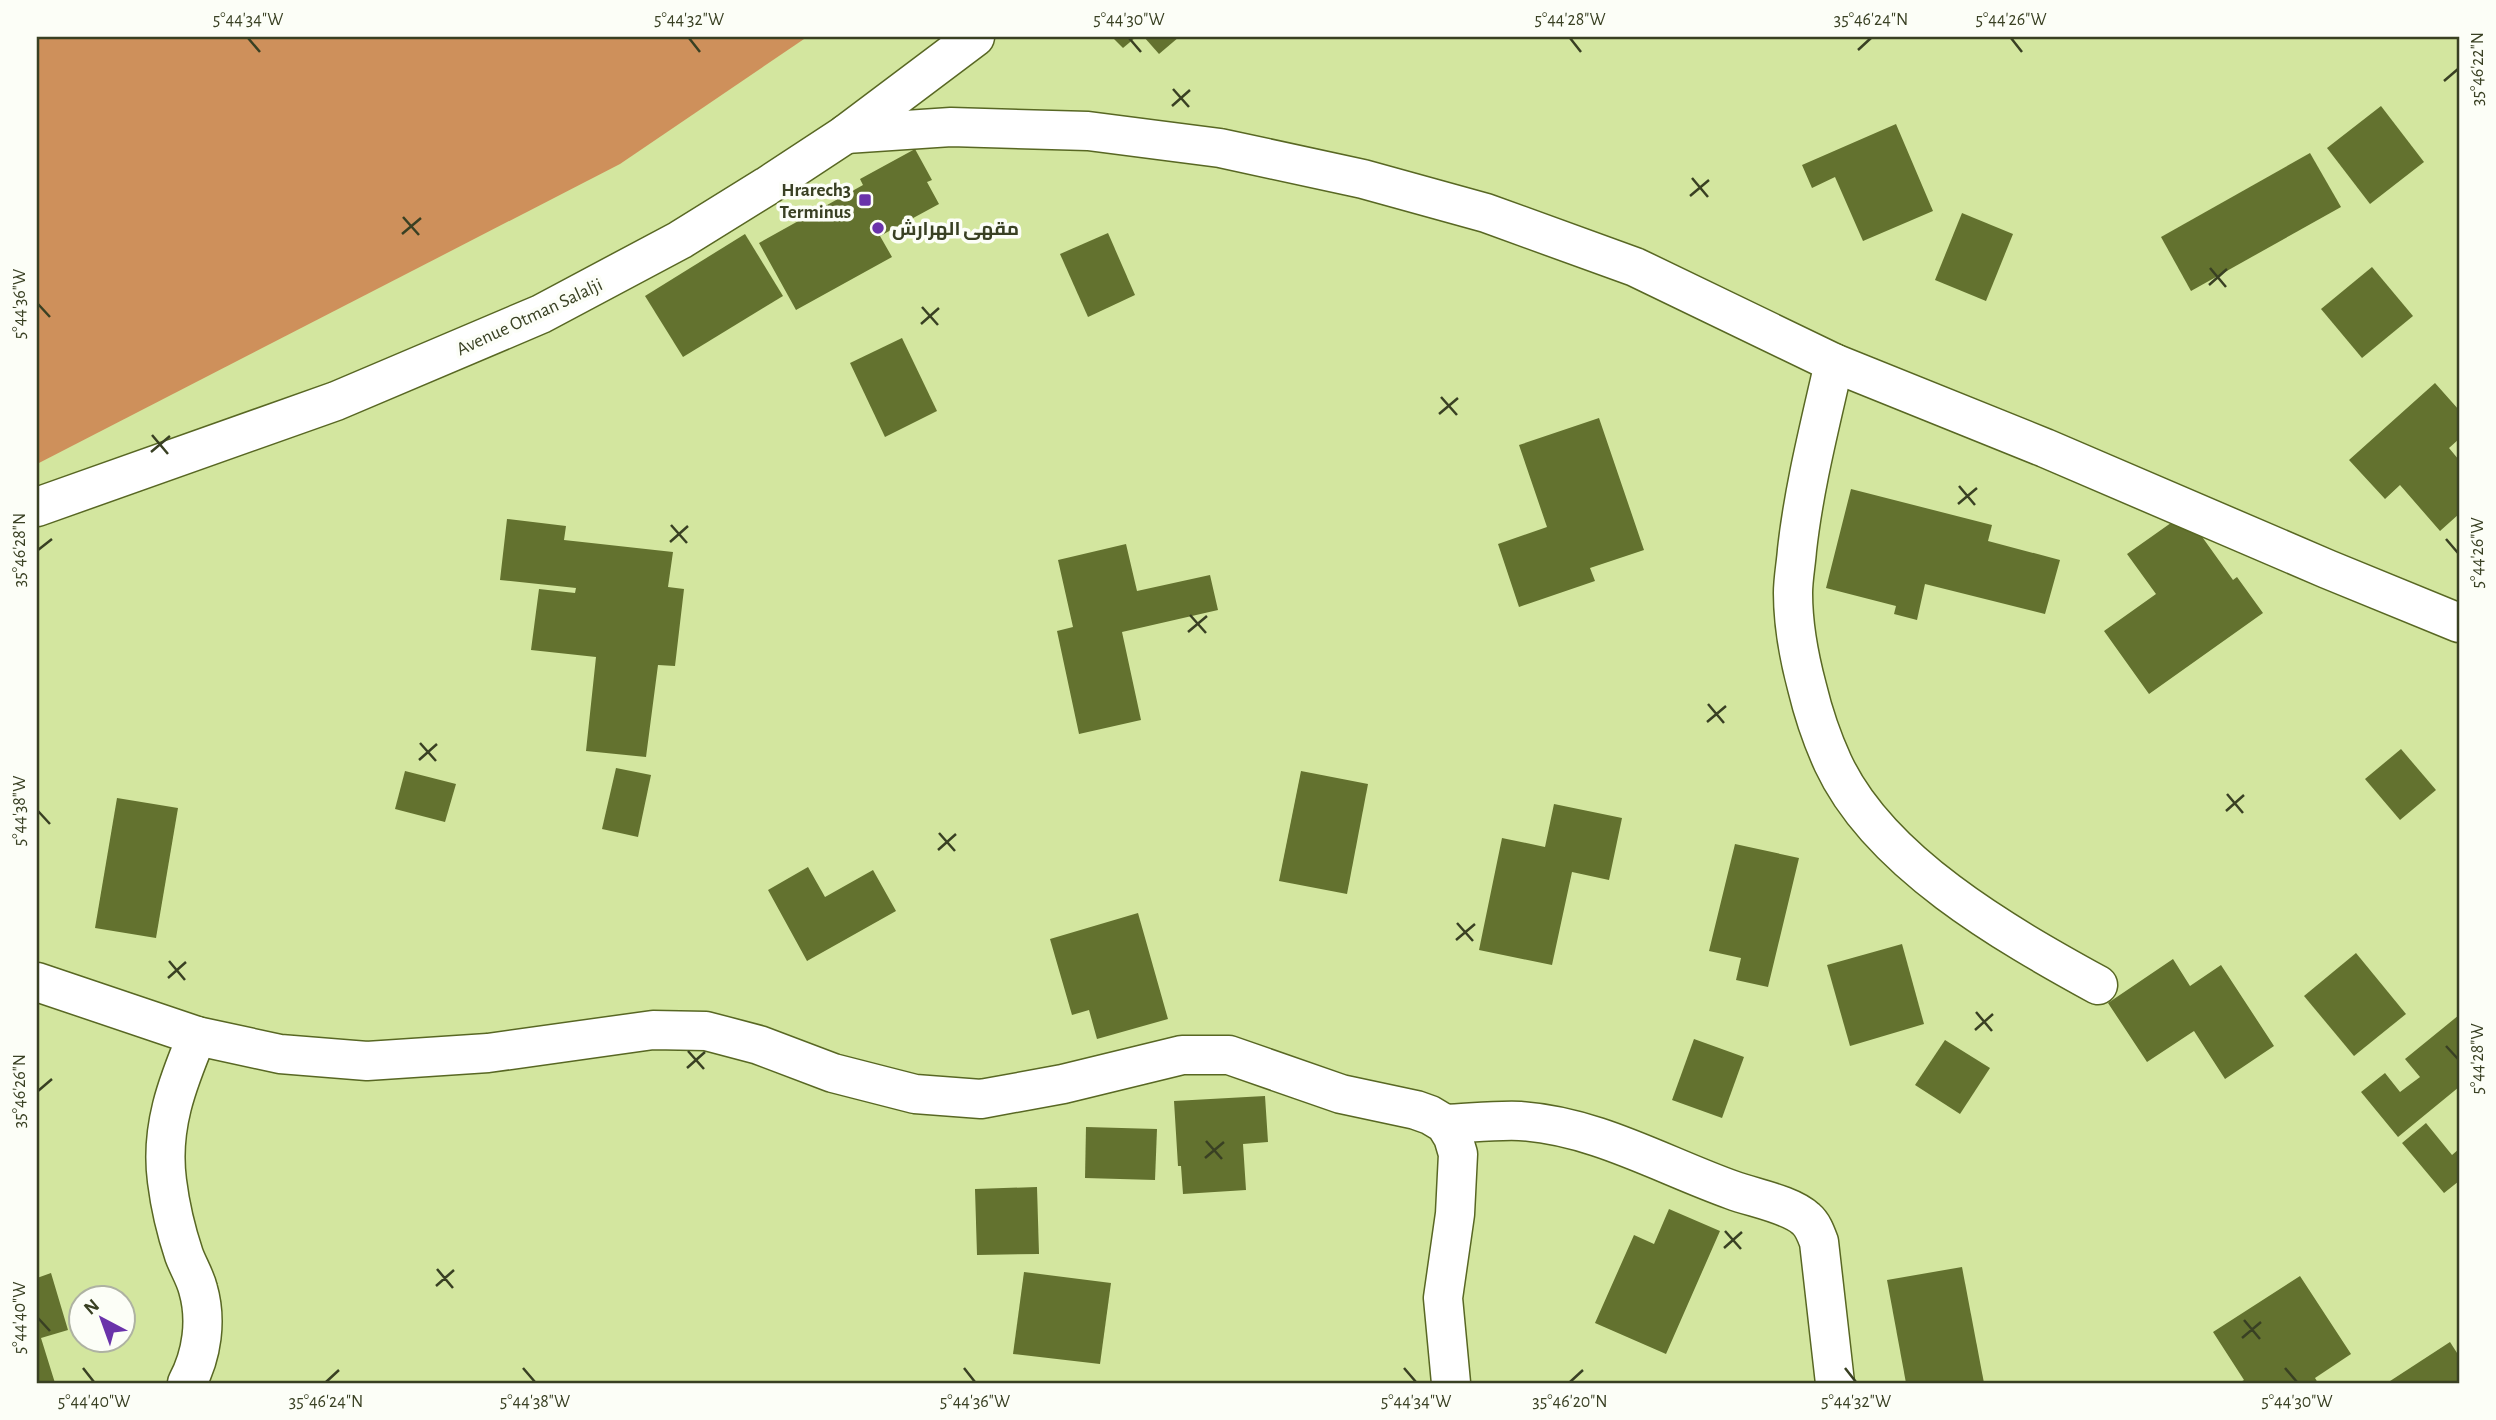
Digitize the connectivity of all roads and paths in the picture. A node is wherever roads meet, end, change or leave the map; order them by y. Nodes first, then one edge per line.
1 (975, 37) edge
2 (846, 134) junction
3 (1834, 363) junction
4 (37, 507) edge
5 (2459, 623) edge
6 (37, 982) edge
7 (2098, 985) dead end
8 (197, 1035) junction
9 (1446, 1124) junction
10 (187, 1383) edge
11 (1451, 1383) edge
12 (1835, 1383) edge

1 - 2 street, Avenue Otman Salalji
2 - 3 street
2 - 4 street, Avenue Otman Salalji
3 - 5 street
3 - 7 street
6 - 8 street
8 - 9 street
8 - 10 street
9 - 11 street
9 - 12 street

